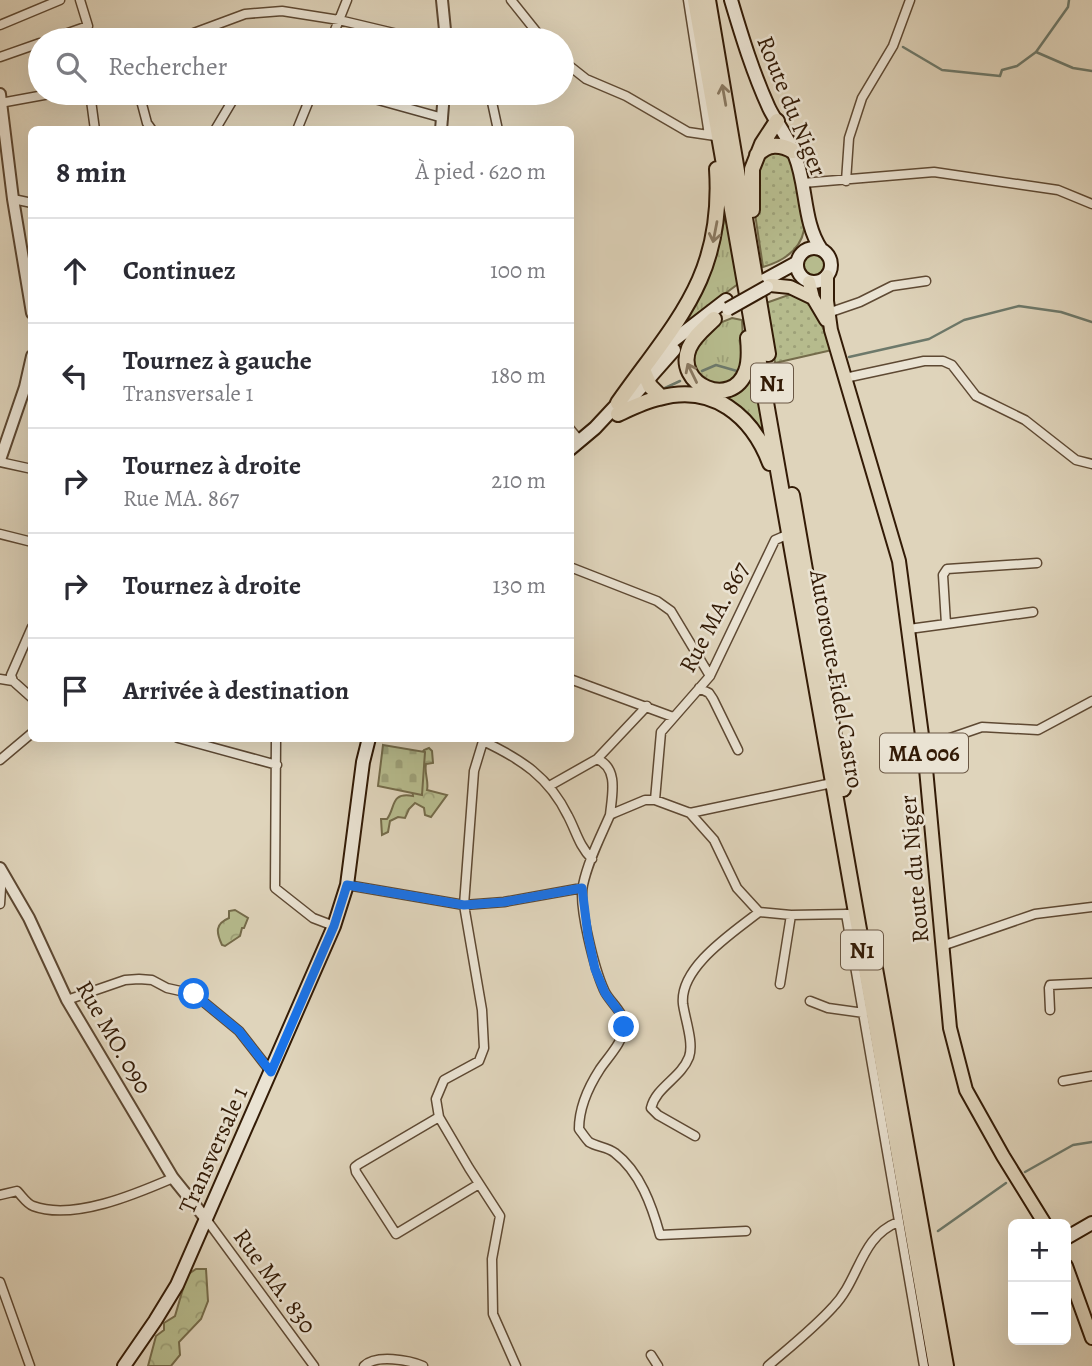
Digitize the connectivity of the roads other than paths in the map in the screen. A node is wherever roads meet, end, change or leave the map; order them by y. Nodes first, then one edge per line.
1 (60, 0) edge
2 (80, 0) edge
3 (346, 0) edge
4 (442, 0) edge
5 (511, 0) edge
6 (688, 0) edge
7 (695, 0) edge
8 (708, 0) edge
9 (731, 0) edge
10 (910, 0) edge
11 (339, 20) junction
12 (0, 25) edge
13 (82, 28) edge
14 (207, 28) edge
15 (336, 28) edge
16 (372, 28) edge
17 (445, 28) edge
18 (533, 28) edge
19 (28, 47) edge
20 (0, 57) edge
21 (574, 70) edge
22 (28, 96) edge
23 (0, 100) edge
24 (92, 105) edge
25 (142, 105) edge
26 (230, 105) edge
27 (307, 105) edge
28 (387, 105) edge
29 (443, 105) edge
30 (493, 105) edge
31 (715, 116) junction
32 (777, 121) junction
33 (442, 124) edge
34 (94, 126) edge
35 (149, 126) edge
36 (217, 126) edge
37 (299, 126) edge
38 (497, 126) edge
39 (712, 136) junction
40 (793, 151) junction
41 (756, 156) junction
42 (846, 181) junction
43 (803, 183) junction
44 (13, 199) junction
45 (28, 202) edge
46 (1092, 204) edge
47 (811, 228) junction
48 (821, 249) junction
49 (806, 250) junction
50 (797, 268) junction
51 (827, 276) junction
52 (744, 278) junction
53 (926, 281) dead end
54 (809, 282) junction
55 (767, 284) junction
56 (28, 289) edge
57 (813, 298) junction
58 (759, 302) junction
59 (727, 304) junction
60 (828, 313) junction
61 (715, 319) junction
62 (831, 330) junction
63 (645, 376) junction
64 (845, 379) junction
65 (28, 388) edge
66 (661, 397) junction
67 (618, 408) junction
68 (575, 445) edge
69 (0, 461) edge
70 (1092, 464) edge
71 (28, 468) edge
72 (783, 495) junction
73 (0, 534) edge
74 (789, 534) junction
75 (28, 541) edge
76 (1037, 564) dead end
77 (574, 569) edge
78 (1033, 612) dead end
79 (946, 624) junction
80 (909, 629) junction
81 (28, 636) edge
82 (710, 676) junction
83 (0, 679) edge
84 (574, 680) edge
85 (13, 681) junction
86 (699, 688) junction
87 (28, 694) edge
88 (1092, 701) edge
89 (647, 705) junction
90 (673, 716) junction
91 (28, 736) edge
92 (193, 742) edge
93 (276, 742) edge
94 (368, 742) edge
95 (483, 742) edge
96 (488, 742) edge
97 (924, 747) junction
98 (738, 750) dead end
99 (597, 759) junction
100 (0, 760) edge
101 (277, 765) junction
102 (832, 783) junction
103 (551, 785) junction
104 (654, 800) junction
105 (690, 813) junction
106 (610, 815) junction
107 (592, 859) junction
108 (1, 870) edge
109 (347, 885) junction
110 (582, 888) junction
111 (0, 904) edge
112 (464, 905) junction
113 (1092, 907) edge
114 (759, 912) junction
115 (851, 913) junction
116 (790, 915) junction
117 (334, 926) junction
118 (942, 946) junction
119 (1092, 983) edge
120 (780, 984) dead end
121 (66, 1000) junction
122 (810, 1001) dead end
123 (1050, 1010) dead end
124 (864, 1013) junction
125 (271, 1072) junction
126 (1092, 1076) edge
127 (1063, 1081) dead end
128 (439, 1117) junction
129 (695, 1136) dead end
130 (173, 1178) junction
131 (479, 1185) junction
132 (0, 1195) edge
133 (206, 1219) junction
134 (1042, 1219) edge
135 (898, 1222) junction
136 (1092, 1223) edge
137 (746, 1231) dead end
138 (1071, 1235) edge
139 (1071, 1280) edge
140 (0, 1282) edge
141 (1092, 1338) edge
142 (651, 1355) dead end
143 (30, 1366) edge
144 (124, 1366) edge
145 (314, 1366) edge
146 (364, 1366) edge
147 (423, 1366) edge
148 (516, 1366) edge
149 (658, 1366) edge
150 (768, 1366) edge
151 (924, 1366) edge
152 (936, 1366) edge
153 (946, 1366) edge

1 - 12 street
2 - 13 street
3 - 11 street
4 - 17 street
5 - 18 street
6 - 39 street
7 - 31 highway, Autoroute Fidel Castro / N1
58 -> 8 highway, Autoroute Fidel Castro / N1
9 - 32 main road, Route du Niger
10 - 42 street
11 - 14 street
11 - 15 street
11 - 16 street
19 - 20 street
21 - 39 street
22 - 23 street
23 - 44 street
24 - 34 street
25 - 35 street
26 - 36 street
27 - 37 street
28 - 33 street
29 - 33 street
30 - 38 street
31 - 39 highway
31 - 52 highway, Autoroute Fidel Castro / N1
32 - 40 main road, Route du Niger
32 - 41 highway
39 -> 67 highway
40 - 41 highway
40 - 43 main road, Route du Niger
41 - 58 highway
42 - 43 street
42 - 46 street
43 - 47 main road, Route du Niger
44 - 45 street
44 - 56 street
47 - 48 main road, Route du Niger
47 - 49 main road, Route du Niger
48 - 49 main road
48 - 51 main road
49 - 50 main road
50 - 54 main road
50 - 55 main road
51 - 54 main road
51 - 60 main road, Route du Niger
52 -> 61 highway
52 - 72 highway, Autoroute Fidel Castro / N1
53 - 60 street
54 - 57 main road, Route du Niger
55 - 57 main road
55 - 59 main road
57 - 62 main road, Route du Niger
58 - 153 highway, Autoroute Fidel Castro / N1
59 - 61 main road
59 - 63 main road
60 - 62 main road, Route du Niger
61 - 63 main road
62 - 64 main road, Route du Niger / MA 006
63 - 66 highway
63 - 67 main road
64 - 70 street
64 - 80 main road, Route du Niger / MA 006
65 - 69 street
66 - 67 highway
66 - 72 highway
67 - 68 main road
69 - 71 street
72 - 74 highway, Autoroute Fidel Castro / N1
73 - 75 street
74 - 82 street, Rue MA. 867
74 - 102 highway, Autoroute Fidel Castro / N1
76 - 79 street
77 - 82 street
78 - 79 street
79 - 80 street
80 - 97 main road, Route du Niger / MA 006
81 - 85 street
82 - 86 street, Rue MA. 867
83 - 85 street
84 - 89 street
85 - 87 street
86 - 90 street, Rue MA. 867
86 - 98 street
88 - 97 street
89 - 90 street
89 - 99 street
90 - 104 street, Rue MA. 867
91 - 100 street
92 - 101 street
93 - 101 street
94 - 109 main road, Transversale 1
95 - 112 street
96 - 103 street
97 - 118 main road, Route du Niger / MA 006
99 - 103 street
99 - 106 street
101 - 117 street
102 - 105 street
102 - 115 highway, Autoroute Fidel Castro / N1
103 - 107 street
104 - 105 street
104 - 106 street
105 - 114 street
106 - 107 street
107 - 110 street
108 - 111 street
108 - 121 street, Rue MO. 090
109 - 112 street
109 - 117 main road, Transversale 1
110 - 112 street
110 - 137 street
112 - 128 street
113 - 118 street
114 - 116 street
114 - 129 street
115 - 116 street
115 - 124 street
115 - 152 highway, Autoroute Fidel Castro / N1
116 - 120 street
117 - 125 main road, Transversale 1
118 - 134 main road, Route du Niger / MA 006
119 - 123 street
121 - 125 street
121 - 130 street, Rue MO. 090
122 - 124 street
124 - 135 street
125 - 133 main road, Transversale 1
126 - 127 street
128 - 131 street
128 - 131 street
130 - 132 street
130 - 133 street, Rue MO. 090
131 - 148 street
133 - 144 main road, Transversale 1
133 - 145 street, Rue MA. 830
135 - 150 street
135 - 151 street
136 - 138 main road
139 - 141 main road
140 - 143 street
142 - 149 street
146 - 147 street

